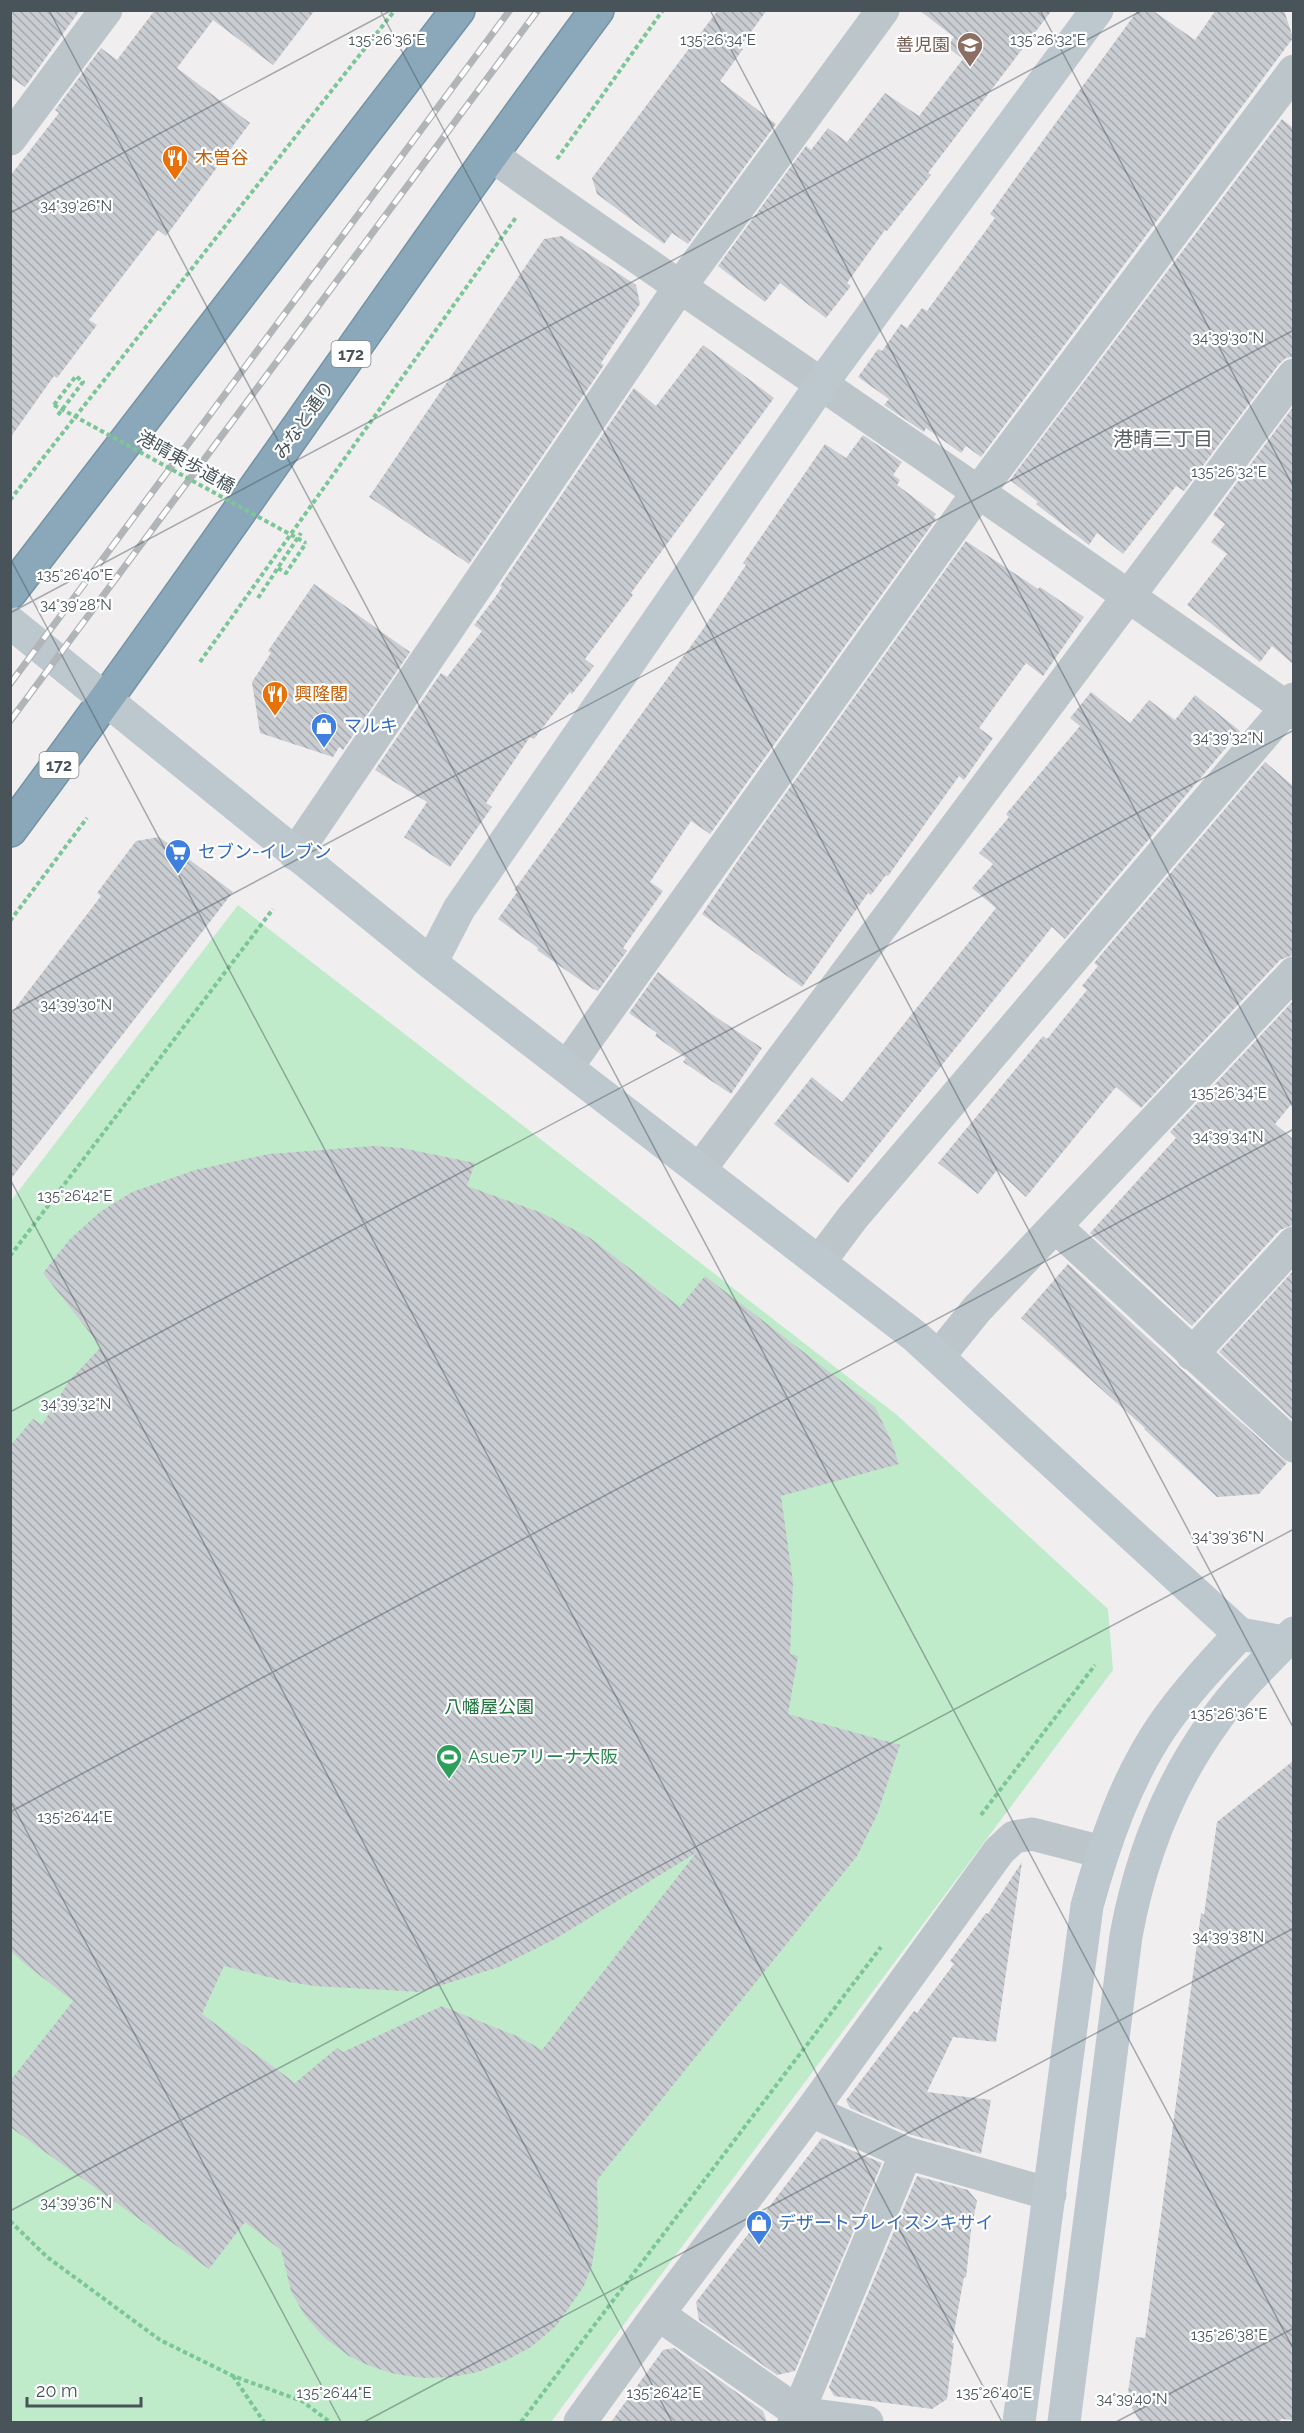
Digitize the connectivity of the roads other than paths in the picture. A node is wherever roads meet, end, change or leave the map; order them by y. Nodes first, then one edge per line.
1 (106, 10) edge
2 (458, 10) edge
3 (597, 10) edge
4 (883, 10) edge
5 (1097, 10) edge
6 (1293, 70) edge
7 (10, 139) edge
8 (491, 155) junction
9 (679, 288) junction
10 (1293, 375) edge
11 (822, 383) junction
12 (979, 491) junction
13 (10, 592) edge
14 (1130, 595) junction
15 (10, 622) edge
16 (107, 700) junction
17 (1291, 707) edge
18 (10, 830) edge
19 (294, 854) junction
20 (431, 963) junction
21 (1293, 973) edge
22 (567, 1067) junction
23 (700, 1169) junction
24 (1056, 1227) junction
25 (1293, 1243) edge
26 (820, 1261) junction
27 (1192, 1353) junction
28 (939, 1356) junction
29 (1293, 1446) edge
30 (1240, 1634) junction
31 (1290, 1640) edge
32 (1102, 1852) junction
33 (811, 2111) junction
34 (906, 2153) junction
35 (1050, 2194) junction
36 (658, 2314) junction
37 (796, 2418) edge
38 (580, 2422) edge
39 (867, 2422) edge
40 (1019, 2422) edge
41 (1064, 2422) edge

1 - 7 street
2 - 13 highway
3 - 8 highway, みなと通り / 172
4 - 9 street
5 - 11 street
6 - 12 street
8 - 9 street
8 - 16 highway, みなと通り / 172
9 - 11 street
9 - 19 street
10 - 14 street
11 - 12 street
11 - 20 street
12 - 14 street
12 - 22 street
14 - 17 street
14 - 23 street
15 - 16 street
16 - 18 highway, みなと通り / 172
16 - 19 street
17 - 26 street
19 - 20 street
20 - 22 street
21 - 24 street
22 - 23 street
23 - 26 street
24 - 27 street
24 - 28 street
25 - 27 street
26 - 28 street
27 - 29 street
28 - 30 street
30 - 31 street
30 - 32 street
31 - 41 street
32 - 33 street
32 - 35 street
33 - 34 street
33 - 36 street
34 - 35 street
34 - 37 street
35 - 40 street
36 - 37 street
36 - 38 street
37 - 39 street

